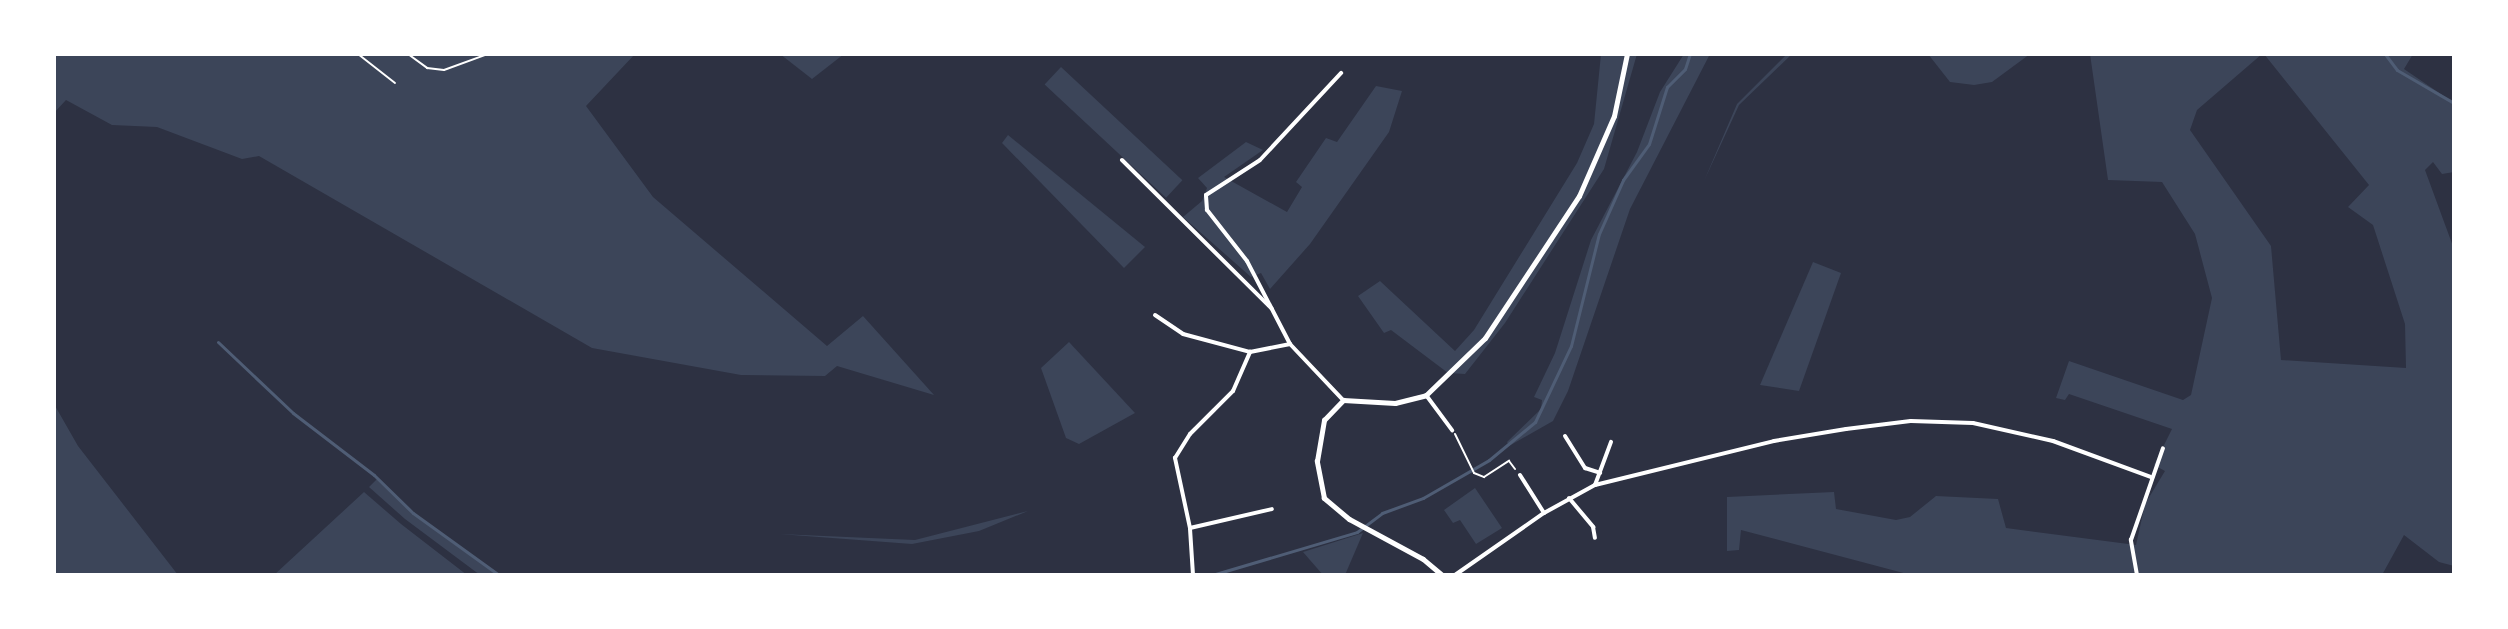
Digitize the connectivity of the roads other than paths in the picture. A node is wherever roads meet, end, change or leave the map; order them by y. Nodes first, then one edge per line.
1 (1627, 54) edge
2 (1341, 73) dead end
3 (1122, 160) dead end
4 (1272, 309) junction
5 (1155, 315) dead end
6 (1290, 344) junction
7 (1250, 352) junction
8 (1426, 395) junction
9 (1343, 400) junction
10 (1452, 430) road end
11 (1565, 436) dead end
12 (1611, 442) dead end
13 (2163, 448) dead end
14 (1600, 473) junction
15 (1520, 475) road end
16 (2151, 477) junction
17 (1595, 485) junction
18 (1569, 498) junction
19 (1272, 509) dead end
20 (1544, 513) junction
21 (1190, 528) junction
22 (1595, 538) dead end
23 (1193, 575) edge
24 (1442, 575) edge
25 (1455, 575) edge
26 (2137, 575) edge

1 - 8 street
2 - 4 street
3 - 4 street
4 - 6 street
5 - 7 street
6 - 7 street
6 - 9 street
7 - 21 street
8 - 9 street
8 - 10 street
9 - 24 street
11 - 14 street
12 - 14 street
13 - 16 street
14 - 17 street
15 - 20 street
16 - 17 street
16 - 26 street
17 - 18 street
18 - 20 street
18 - 22 street
19 - 21 street
20 - 25 street
21 - 23 street

